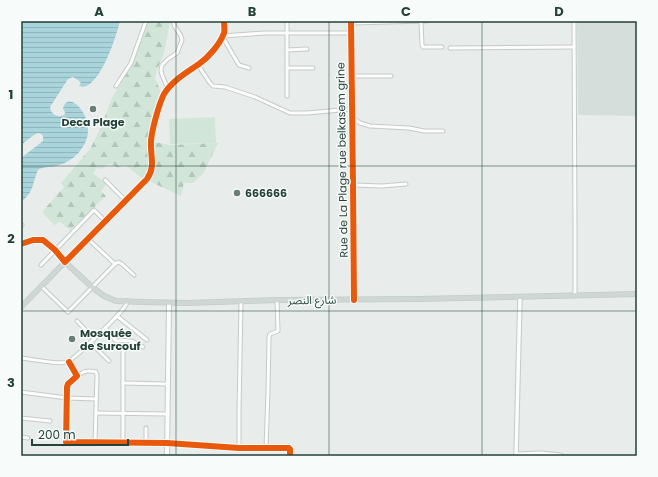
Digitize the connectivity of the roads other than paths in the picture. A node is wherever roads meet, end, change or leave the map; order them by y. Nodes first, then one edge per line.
1 (146, 21) edge
2 (173, 21) edge
3 (224, 21) edge
4 (286, 21) edge
5 (426, 21) edge
6 (574, 21) edge
7 (350, 22) edge
8 (421, 22) edge
9 (287, 32) junction
10 (350, 33) junction
11 (222, 36) junction
12 (442, 47) dead end
13 (574, 47) junction
14 (450, 48) dead end
15 (307, 49) dead end
16 (287, 50) junction
17 (198, 65) junction
18 (249, 68) dead end
19 (287, 68) junction
20 (312, 68) dead end
21 (352, 76) junction
22 (391, 76) dead end
23 (116, 86) dead end
24 (168, 89) junction
25 (287, 96) dead end
26 (352, 109) junction
27 (352, 117) junction
28 (442, 131) dead end
29 (105, 180) dead end
30 (406, 184) dead end
31 (353, 185) junction
32 (126, 201) junction
33 (105, 221) junction
34 (88, 238) junction
35 (21, 244) edge
36 (55, 250) junction
37 (64, 262) junction
38 (115, 264) junction
39 (41, 265) dead end
40 (134, 275) dead end
41 (41, 286) junction
42 (92, 287) junction
43 (637, 294) edge
44 (575, 296) junction
45 (520, 297) junction
46 (277, 300) junction
47 (354, 300) junction
48 (128, 301) junction
49 (241, 301) junction
50 (169, 303) junction
51 (21, 307) edge
52 (116, 316) junction
53 (77, 321) dead end
54 (105, 328) junction
55 (94, 339) junction
56 (147, 340) dead end
57 (90, 342) junction
58 (123, 347) dead end
59 (143, 347) dead end
60 (21, 358) edge
61 (109, 361) dead end
62 (69, 362) junction
63 (76, 376) junction
64 (123, 383) junction
65 (168, 384) junction
66 (21, 392) edge
67 (67, 398) junction
68 (96, 399) junction
69 (96, 413) junction
70 (123, 413) junction
71 (168, 414) junction
72 (21, 418) edge
73 (50, 422) dead end
74 (146, 428) dead end
75 (21, 437) edge
76 (28, 438) dead end
77 (95, 443) junction
78 (123, 443) junction
79 (146, 443) junction
80 (167, 443) junction
81 (239, 448) junction
82 (266, 448) junction
83 (516, 455) edge
84 (167, 456) edge
85 (290, 456) edge
86 (561, 456) edge

1 - 23 street
2 - 24 street
3 - 11 street
4 - 9 street
5 - 8 street
6 - 13 street
7 - 8 street
7 - 10 street, Rue de La Plage rue belkasem grine
8 - 12 street
9 - 10 street
9 - 11 street
9 - 16 street
10 - 21 street, Rue de La Plage rue belkasem grine
11 - 17 street
11 - 18 street
13 - 14 street
13 - 44 street
15 - 16 street
16 - 19 street
17 - 24 street
17 - 26 street
19 - 20 street
19 - 25 street
21 - 22 street
21 - 26 street, Rue de La Plage rue belkasem grine
24 - 32 street
26 - 27 street, Rue de La Plage rue belkasem grine
27 - 28 street
27 - 31 street, Rue de La Plage rue belkasem grine
29 - 32 street
30 - 31 street
31 - 47 street, Rue de La Plage rue belkasem grine
32 - 33 street
33 - 34 street
33 - 36 street
34 - 37 street
34 - 38 street
35 - 36 street
36 - 37 street
36 - 39 street
37 - 41 main road
37 - 42 main road, شارع النصر
38 - 40 street
38 - 42 street
41 - 42 street
41 - 51 main road
42 - 48 main road, شارع النصر
43 - 44 main road, شارع النصر
44 - 45 main road, شارع النصر
45 - 47 main road, شارع النصر
45 - 83 street
46 - 47 main road, شارع النصر
46 - 49 main road, شارع النصر
46 - 82 street
48 - 50 main road, شارع النصر
48 - 52 street
49 - 50 main road, شارع النصر
49 - 81 street
50 - 65 main road
52 - 54 street
52 - 56 street
53 - 55 street
54 - 55 street
54 - 59 street
55 - 57 street
57 - 61 street
57 - 62 street
58 - 64 street
60 - 62 street
62 - 63 street
63 - 67 street
63 - 68 street
64 - 65 street
64 - 70 street
65 - 71 main road
66 - 67 street
67 - 68 street
67 - 77 street
68 - 69 street
69 - 70 street
69 - 77 street
70 - 71 street
70 - 78 street
71 - 80 main road
72 - 73 street
74 - 79 street
75 - 76 street
77 - 78 street
78 - 79 street
79 - 80 street
80 - 81 street
80 - 84 main road
81 - 82 street
82 - 85 street
83 - 86 street

